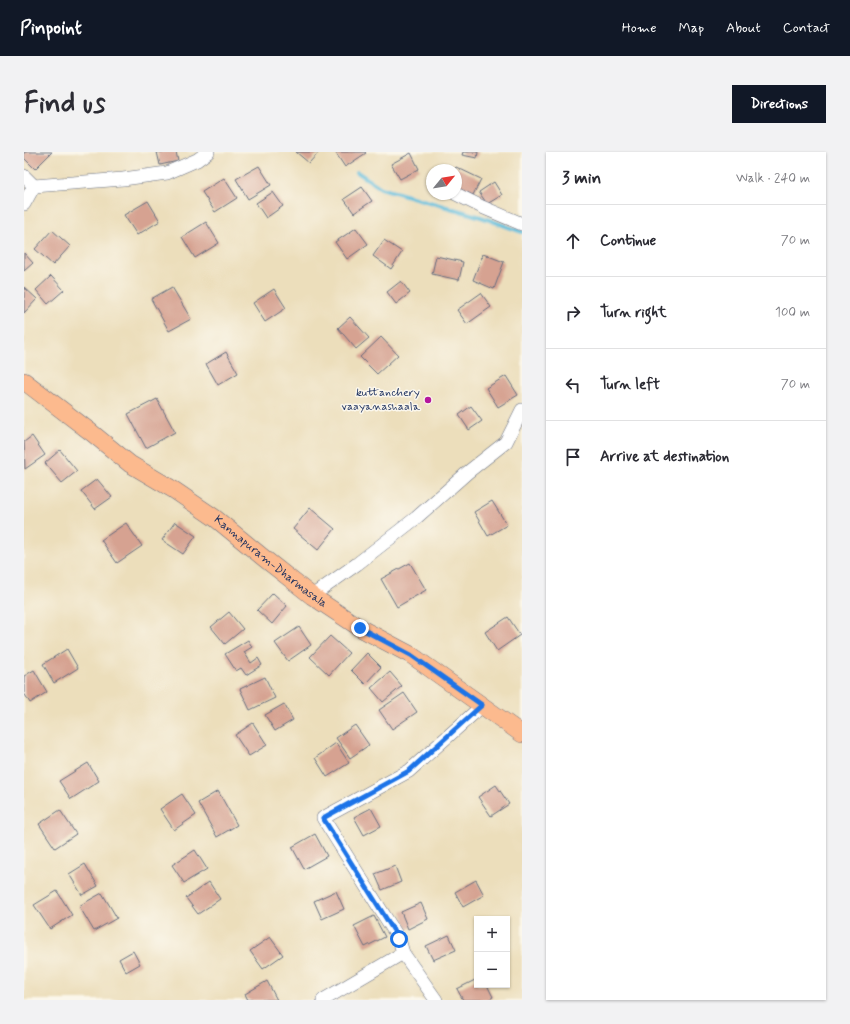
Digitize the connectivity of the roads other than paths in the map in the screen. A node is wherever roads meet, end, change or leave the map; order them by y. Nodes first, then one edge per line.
1 (208, 152) edge
2 (24, 176) edge
3 (34, 186) junction
4 (462, 197) edge
5 (24, 204) edge
6 (522, 224) edge
7 (24, 381) edge
8 (522, 410) edge
9 (312, 596) junction
10 (482, 705) junction
11 (522, 734) edge
12 (403, 953) junction
13 (323, 1000) edge
14 (436, 1000) edge

1 - 3 street
2 - 3 street
3 - 5 street
4 - 6 street
7 - 9 main road, Kannapuram-Dharmasala
8 - 9 street
9 - 10 main road, Kannapuram-Dharmasala
10 - 11 main road, Kannapuram-Dharmasala
10 - 12 street
12 - 13 street
12 - 14 street

